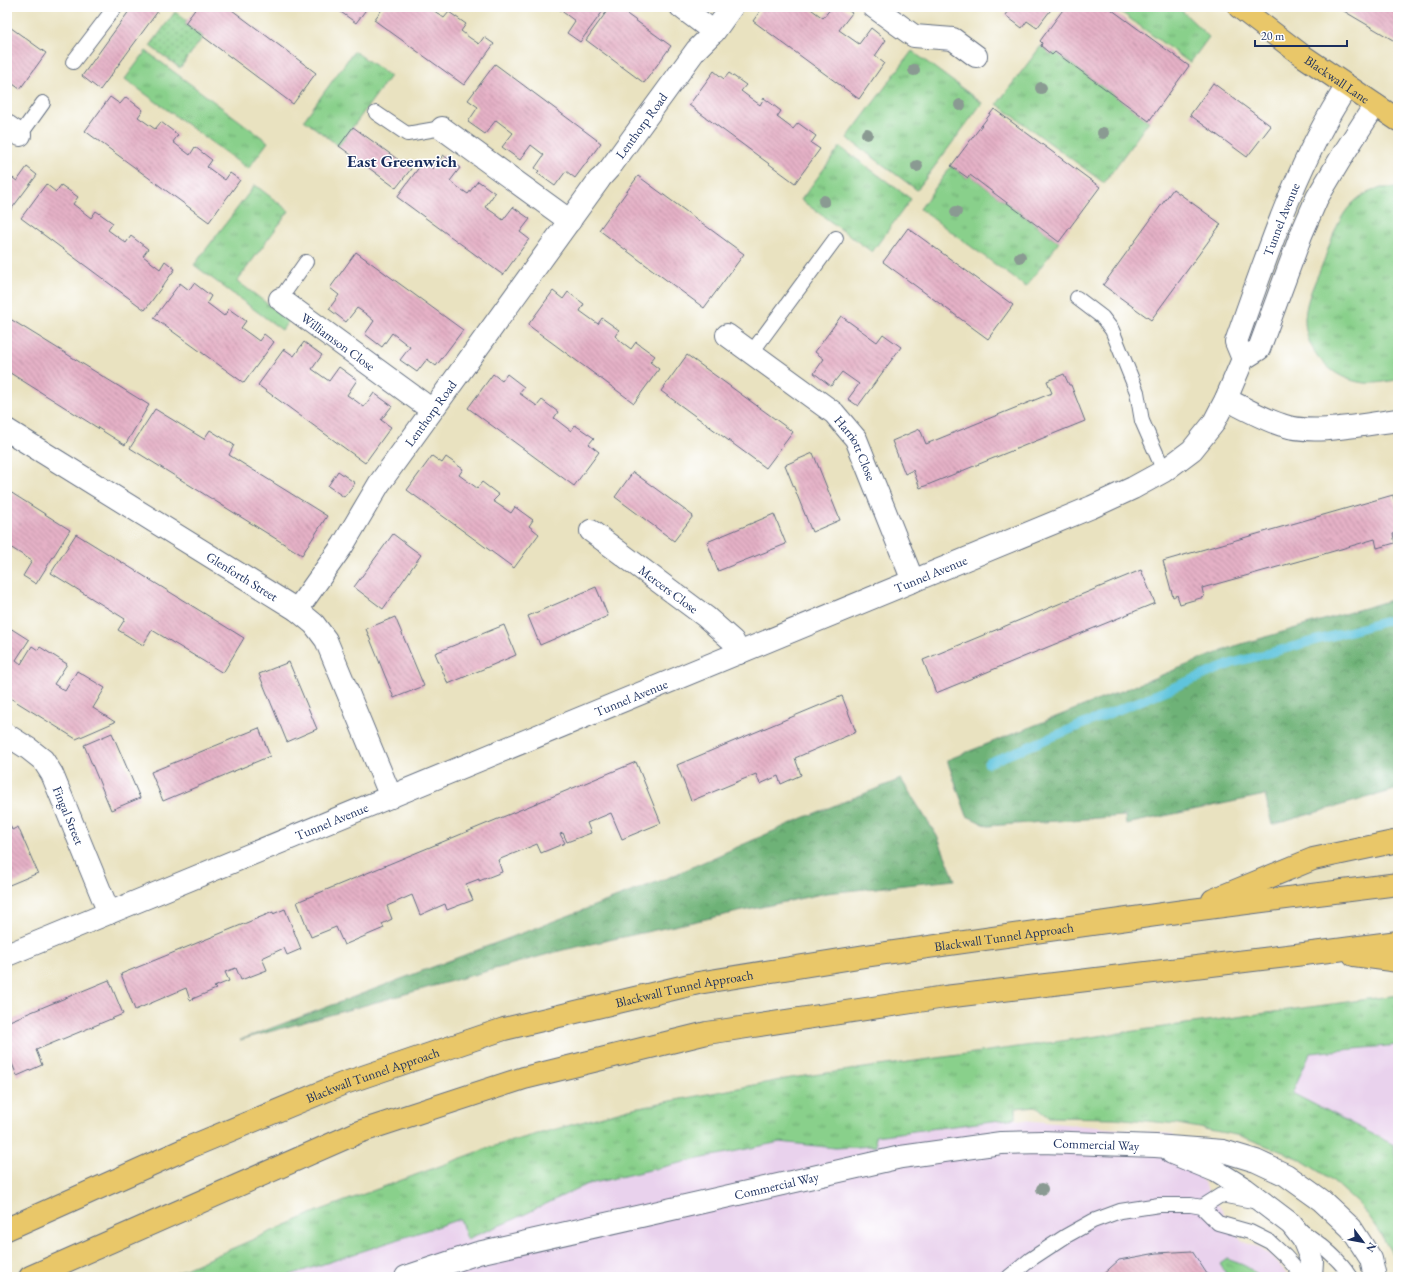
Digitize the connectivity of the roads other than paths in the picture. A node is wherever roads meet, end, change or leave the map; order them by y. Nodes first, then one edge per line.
1 (115, 7) edge
2 (680, 7) edge
3 (732, 7) edge
4 (874, 7) edge
5 (1239, 7) edge
6 (714, 32) junction
7 (976, 56) dead end
8 (73, 62) dead end
9 (1347, 86) junction
10 (43, 103) dead end
11 (1375, 105) junction
12 (376, 113) dead end
13 (1398, 120) edge
14 (442, 128) joint
15 (13, 131) edge
16 (599, 180) joint
17 (570, 221) junction
18 (836, 238) dead end
19 (306, 262) dead end
20 (1077, 298) dead end
21 (280, 299) joint
22 (727, 335) dead end
23 (752, 352) junction
24 (1243, 359) junction
25 (1226, 400) junction
26 (432, 410) junction
27 (1398, 420) edge
28 (7, 430) edge
29 (1164, 471) junction
30 (591, 531) dead end
31 (913, 581) junction
32 (297, 610) junction
33 (739, 653) junction
34 (7, 735) edge
35 (391, 797) junction
36 (1398, 841) edge
37 (1398, 884) edge
38 (1184, 911) junction
39 (109, 913) junction
40 (1398, 942) edge
41 (1330, 951) junction
42 (7, 955) edge
43 (1398, 961) edge
44 (1155, 1146) junction
45 (190, 1147) junction
46 (220, 1192) junction
47 (1266, 1204) junction
48 (1202, 1207) junction
49 (7, 1213) edge
50 (1291, 1224) junction
51 (7, 1229) edge
52 (30, 1277) edge
53 (63, 1277) edge
54 (406, 1277) edge
55 (1009, 1277) edge
56 (1304, 1277) edge
57 (1311, 1277) edge
58 (1351, 1277) edge
59 (1375, 1277) edge

1 - 8 lane
2 - 6 street
3 - 6 street
4 - 7 street
5 - 9 main road, Blackwall Lane
6 - 16 street, Lenthorp Road
9 - 11 main road, Blackwall Lane
9 - 24 street, Tunnel Avenue
10 - 15 lane
11 - 13 main road, Blackwall Lane
11 - 24 street, Tunnel Avenue
12 - 14 lane
14 - 17 street
16 - 17 street, Lenthorp Road
17 - 26 street, Lenthorp Road
18 - 23 lane
19 - 21 lane, Williamson Close
20 - 29 lane
21 - 26 street, Williamson Close
22 - 23 street, Harriott Close
23 - 31 street, Harriott Close
24 - 25 street, Tunnel Avenue
25 - 27 street
25 - 29 street, Tunnel Avenue
26 - 32 street, Lenthorp Road
28 - 32 street, Glenforth Street
29 - 31 street, Tunnel Avenue
30 - 33 street, Mercers Close
31 - 33 street, Tunnel Avenue
32 - 35 street, Glenforth Street
33 - 35 street, Tunnel Avenue
34 - 39 street, Fingal Street
35 - 39 street, Tunnel Avenue
36 - 38 main road
37 - 38 main road, Blackwall Tunnel Approach
38 - 45 main road, Blackwall Tunnel Approach
39 - 42 street, Tunnel Avenue
40 - 41 main road
41 - 43 main road
41 - 46 main road
44 - 47 street, Commercial Way
44 - 54 street, Commercial Way
44 - 59 street, Commercial Way
45 - 49 main road
45 - 51 main road, Blackwall Tunnel Approach
46 - 52 main road
46 - 53 main road
47 - 48 lane, Commercial Way
47 - 50 street, Commercial Way
48 - 55 lane
48 - 56 lane
50 - 57 street, Commercial Way
50 - 58 lane, Commercial Way

